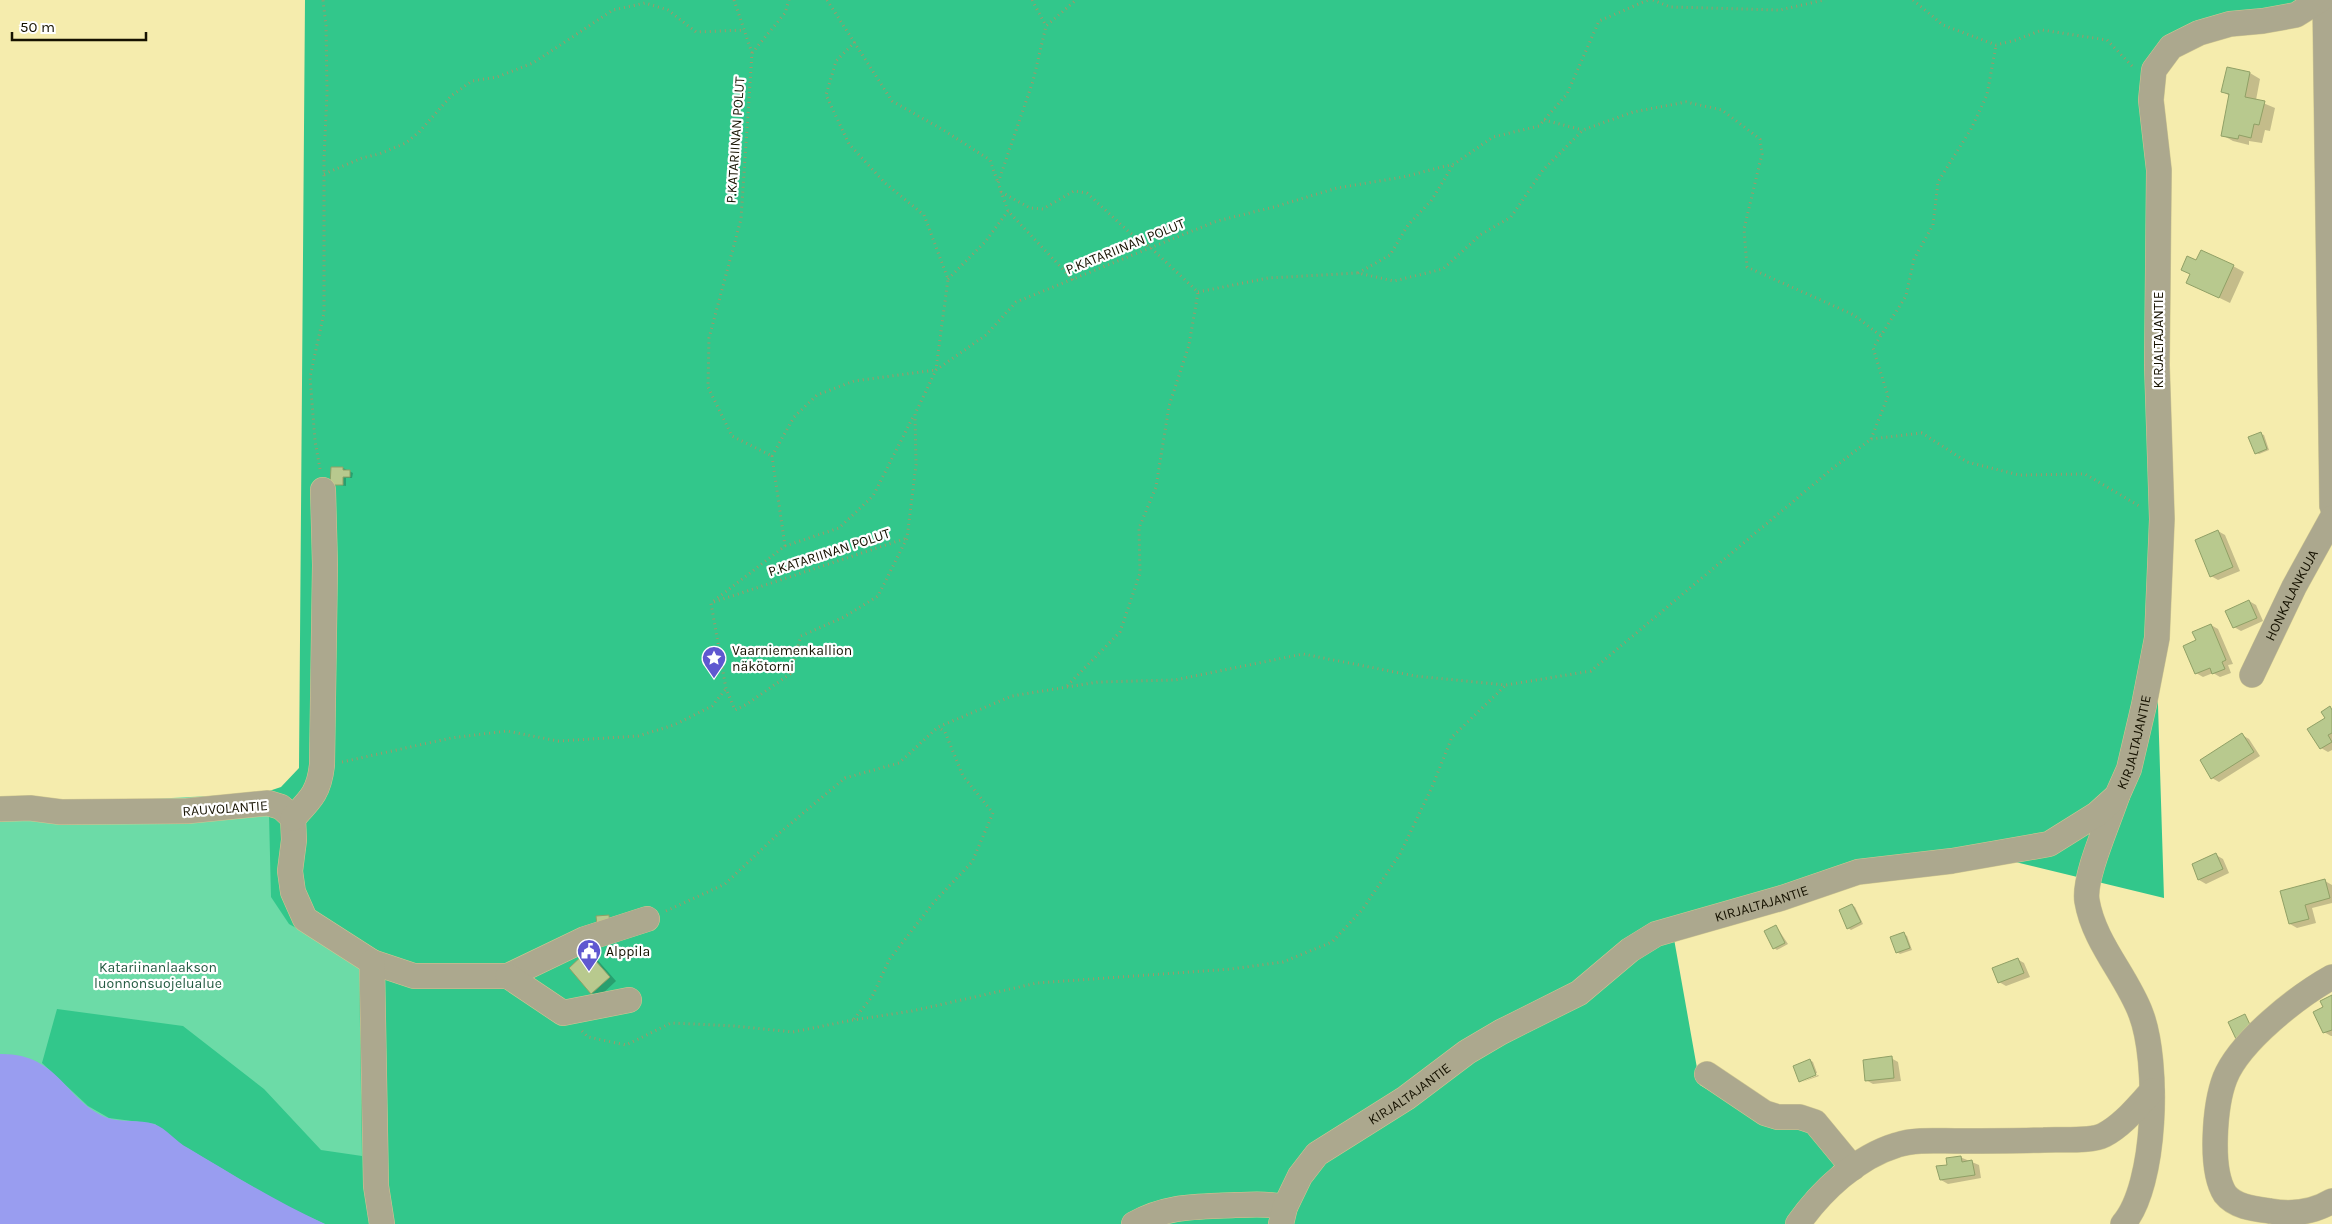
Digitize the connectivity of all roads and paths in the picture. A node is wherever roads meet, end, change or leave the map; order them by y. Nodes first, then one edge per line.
1 (323, 0) edge
2 (734, 0) edge
3 (789, 0) edge
4 (827, 0) edge
5 (1032, 0) edge
6 (1076, 0) edge
7 (1648, 0) edge
8 (1653, 0) edge
9 (1824, 0) edge
10 (1913, 0) edge
11 (2320, 0) edge
12 (2325, 0) edge
13 (1046, 26) junction
14 (744, 30) junction
15 (855, 42) junction
16 (1996, 46) junction
17 (752, 53) junction
18 (2152, 87) junction
19 (1544, 120) junction
20 (1583, 130) junction
21 (1454, 164) junction
22 (324, 174) junction
23 (998, 183) junction
24 (1001, 192) junction
25 (1008, 211) junction
26 (1151, 248) junction
27 (1358, 273) junction
28 (948, 279) junction
29 (1073, 280) junction
30 (1198, 292) junction
31 (1881, 336) junction
32 (936, 370) junction
33 (915, 414) junction
34 (1871, 439) junction
35 (772, 456) junction
36 (323, 490) joint
37 (2332, 506) edge
38 (2332, 518) edge
39 (2162, 519) junction
40 (907, 538) junction
41 (785, 546) junction
42 (711, 603) junction
43 (2252, 675) dead end
44 (1506, 685) junction
45 (1065, 688) junction
46 (726, 689) junction
47 (938, 727) junction
48 (350, 761) dead end
49 (2117, 796) junction
50 (0, 809) edge
51 (293, 818) junction
52 (647, 920) joint
53 (372, 962) junction
54 (508, 976) junction
55 (2332, 977) edge
56 (629, 1000) dead end
57 (563, 1013) junction
58 (853, 1020) junction
59 (1707, 1074) dead end
60 (2152, 1092) junction
61 (1853, 1168) junction
62 (2332, 1201) edge
63 (1283, 1215) edge
64 (382, 1224) edge
65 (1134, 1224) edge
66 (1798, 1224) edge
67 (2123, 1224) edge

1 - 22 path
2 - 14 path, P.KATARIINAN POLUT
3 - 17 path
4 - 15 path
5 - 13 path
6 - 13 path
7 - 19 path, P.KATARIINAN POLUT
8 - 9 path
10 - 16 path
11 - 18 street, KIRJALTAJANTIE
12 - 37 street
13 - 23 path
14 - 17 path, P.KATARIINAN POLUT
14 - 22 path
15 - 23 path
15 - 28 path
16 - 18 path
16 - 31 path
17 - 35 path, P.KATARIINAN POLUT
18 - 39 street, KIRJALTAJANTIE
19 - 20 path
19 - 21 path, P.KATARIINAN POLUT
20 - 27 path
20 - 31 path
21 - 26 path, P.KATARIINAN POLUT
21 - 27 path
22 - 36 path
23 - 24 path
24 - 25 path
24 - 26 path
25 - 28 path
25 - 29 path
26 - 29 path, P.KATARIINAN POLUT
26 - 30 path
27 - 30 path
28 - 32 path
29 - 32 path, P.KATARIINAN POLUT
30 - 45 path
31 - 34 path
32 - 33 path, P.KATARIINAN POLUT
32 - 35 path
33 - 40 path, P.KATARIINAN POLUT
33 - 41 path
34 - 39 path
34 - 44 path
35 - 41 path, P.KATARIINAN POLUT
36 - 51 street
38 - 43 street, HONKALANKUJA
39 - 49 street, KIRJALTAJANTIE
40 - 42 path, P.KATARIINAN POLUT
40 - 46 path
41 - 42 path, P.KATARIINAN POLUT
42 - 46 path
44 - 45 path
44 - 58 path
45 - 47 path
46 - 48 path
47 - 52 path
47 - 58 path
49 - 60 street
49 - 63 street, KIRJALTAJANTIE
50 - 51 street, RAUVOLANTIE
51 - 53 street
52 - 54 street
53 - 54 street
53 - 64 street
54 - 57 street
55 - 62 street
56 - 57 street
57 - 58 path
59 - 61 street
60 - 61 street
60 - 67 street
61 - 66 street
63 - 65 street

